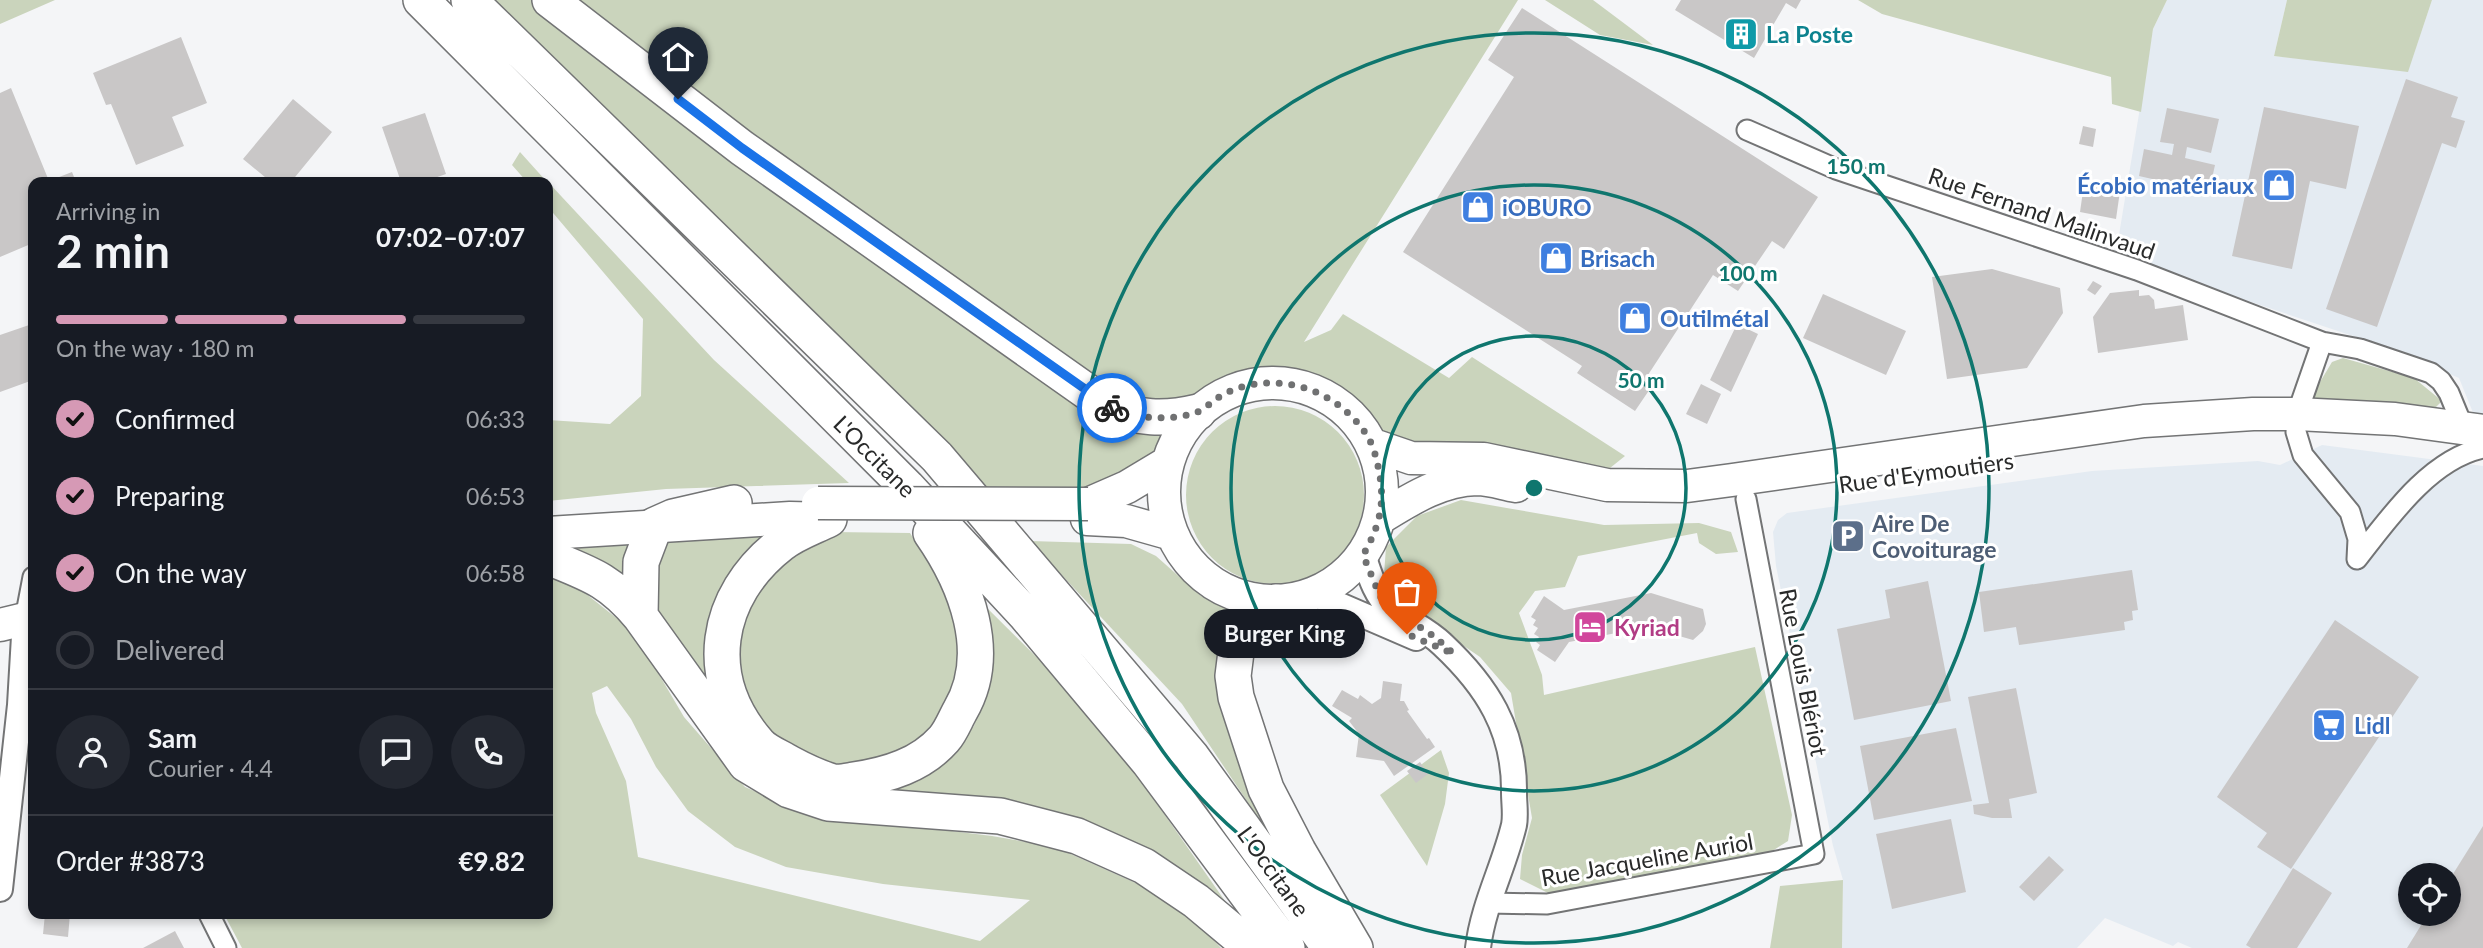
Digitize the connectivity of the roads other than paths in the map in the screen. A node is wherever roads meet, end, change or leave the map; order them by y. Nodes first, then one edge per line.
1 (421, 0) edge
2 (470, 0) edge
3 (550, 0) edge
4 (1747, 130) dead end
5 (2322, 342) junction
6 (1198, 412) junction
7 (2296, 423) junction
8 (2478, 438) edge
9 (1373, 445) junction
10 (1167, 463) junction
11 (883, 464) junction
12 (1746, 499) junction
13 (734, 503) junction
14 (823, 511) junction
15 (1088, 512) junction
16 (553, 513) edge
17 (1380, 518) junction
18 (655, 525) junction
19 (553, 533) edge
20 (1172, 534) junction
21 (1363, 555) junction
22 (553, 559) edge
23 (28, 593) edge
24 (1314, 594) junction
25 (1276, 602) junction
26 (640, 617) junction
27 (19, 621) edge
28 (1454, 654) junction
29 (1814, 854) joint
30 (0, 889) edge
31 (1488, 903) junction
32 (212, 919) edge
33 (226, 948) edge
34 (1252, 948) edge
35 (1287, 948) edge
36 (1330, 948) edge
37 (1355, 948) edge
38 (1478, 948) edge

1 - 11 highway, L'Occitane
2 - 36 highway, L'Occitane
3 - 6 highway
4 - 5 street, Rue Fernand Malinvaud
5 - 7 street
5 - 8 street, Rue Fernand Malinvaud
6 - 9 main road
6 - 10 main road
7 - 8 main road, Rue d'Eymoutiers
7 - 8 street
7 - 9 main road
7 - 12 main road, Rue d'Eymoutiers
9 - 17 main road
10 - 15 main road
10 - 20 main road
11 - 14 highway
11 - 35 highway, L'Occitane
12 - 17 main road, Rue d'Eymoutiers
12 - 29 street, Rue Louis Blériot
13 - 14 main road
13 - 16 main road
13 - 18 highway
14 - 15 main road, bridge
14 - 18 main road
15 - 20 main road
17 - 21 main road
18 - 19 main road
18 - 26 highway
20 - 25 main road
21 - 24 main road
21 - 28 street
22 - 26 highway
23 - 27 street
24 - 25 main road
24 - 28 street
25 - 37 highway
26 - 34 highway
27 - 30 street
28 - 31 street
29 - 31 street, Rue Jacqueline Auriol
31 - 38 street
32 - 33 street

